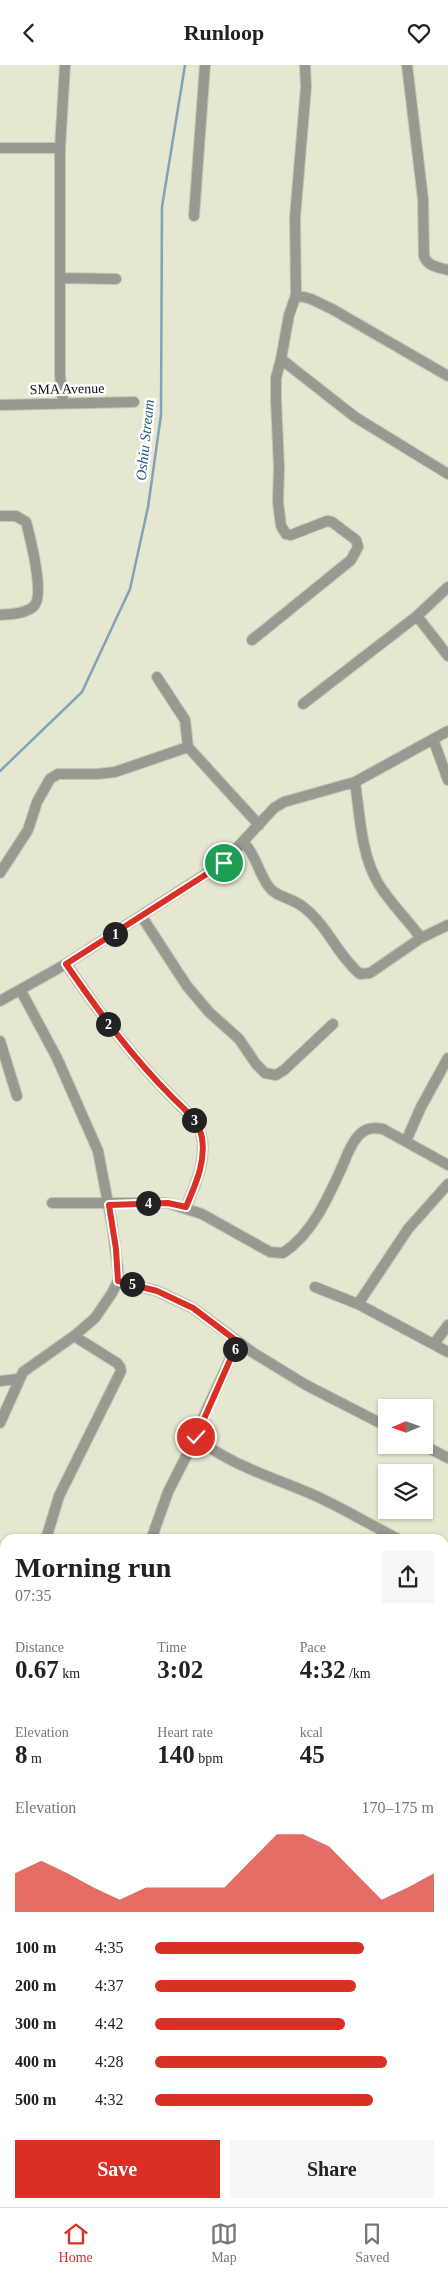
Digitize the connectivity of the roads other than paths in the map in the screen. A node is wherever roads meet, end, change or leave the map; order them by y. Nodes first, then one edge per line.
1 (65, 65) edge
2 (205, 65) edge
3 (305, 65) edge
4 (406, 65) edge
5 (0, 148) edge
6 (60, 148) junction
7 (194, 216) dead end
8 (448, 270) edge
9 (60, 278) junction
10 (116, 279) dead end
11 (296, 295) junction
12 (281, 359) junction
13 (448, 376) edge
14 (134, 402) dead end
15 (63, 403) junction
16 (0, 405) edge
17 (448, 474) edge
18 (0, 516) edge
19 (448, 587) edge
20 (0, 615) edge
21 (417, 617) junction
22 (252, 640) dead end
23 (448, 656) edge
24 (157, 677) dead end
25 (303, 704) dead end
26 (448, 731) edge
27 (433, 739) junction
28 (188, 747) junction
29 (448, 780) edge
30 (354, 782) junction
31 (259, 825) junction
32 (244, 843) junction
33 (0, 873) edge
34 (142, 917) junction
35 (448, 925) edge
36 (422, 938) junction
37 (66, 964) junction
38 (21, 991) junction
39 (0, 1001) edge
40 (333, 1024) dead end
41 (0, 1041) edge
42 (448, 1058) edge
43 (17, 1095) dead end
44 (406, 1141) junction
45 (448, 1165) edge
46 (448, 1184) edge
47 (52, 1203) dead end
48 (109, 1205) junction
49 (186, 1207) junction
50 (118, 1281) junction
51 (315, 1287) dead end
52 (358, 1304) junction
53 (448, 1325) edge
54 (74, 1336) junction
55 (238, 1342) junction
56 (434, 1344) junction
57 (448, 1352) edge
58 (18, 1379) junction
59 (0, 1381) edge
60 (378, 1422) edge
61 (0, 1423) edge
62 (196, 1437) junction
63 (433, 1450) edge
64 (448, 1458) edge
65 (48, 1534) edge
66 (153, 1534) edge
67 (388, 1534) edge

1 - 6 street
2 - 7 street
3 - 11 street
4 - 8 street
5 - 6 street
6 - 9 street
9 - 10 street
9 - 15 street
11 - 12 street
11 - 13 street
12 - 17 street
12 - 22 street
14 - 15 street, SMA Avenue
15 - 16 street, SMA Avenue
18 - 20 street
19 - 21 street
21 - 23 street
21 - 25 street
24 - 28 street
26 - 27 street
27 - 29 street
27 - 30 street
28 - 31 street
28 - 33 street
30 - 31 street
30 - 36 street
31 - 32 street
32 - 34 street
32 - 36 street
34 - 37 street
34 - 40 street
35 - 36 street
37 - 38 street
37 - 49 street
38 - 39 street
38 - 48 street
41 - 43 street
42 - 44 street
44 - 45 street
44 - 49 street
46 - 52 street
47 - 48 street
48 - 49 street
48 - 50 street
50 - 54 street
50 - 55 street
51 - 52 street
52 - 56 street
53 - 56 street
54 - 58 street
54 - 65 street
55 - 60 street
55 - 62 street
56 - 57 street
58 - 59 street
58 - 61 street
62 - 66 street
62 - 67 street
63 - 64 street

